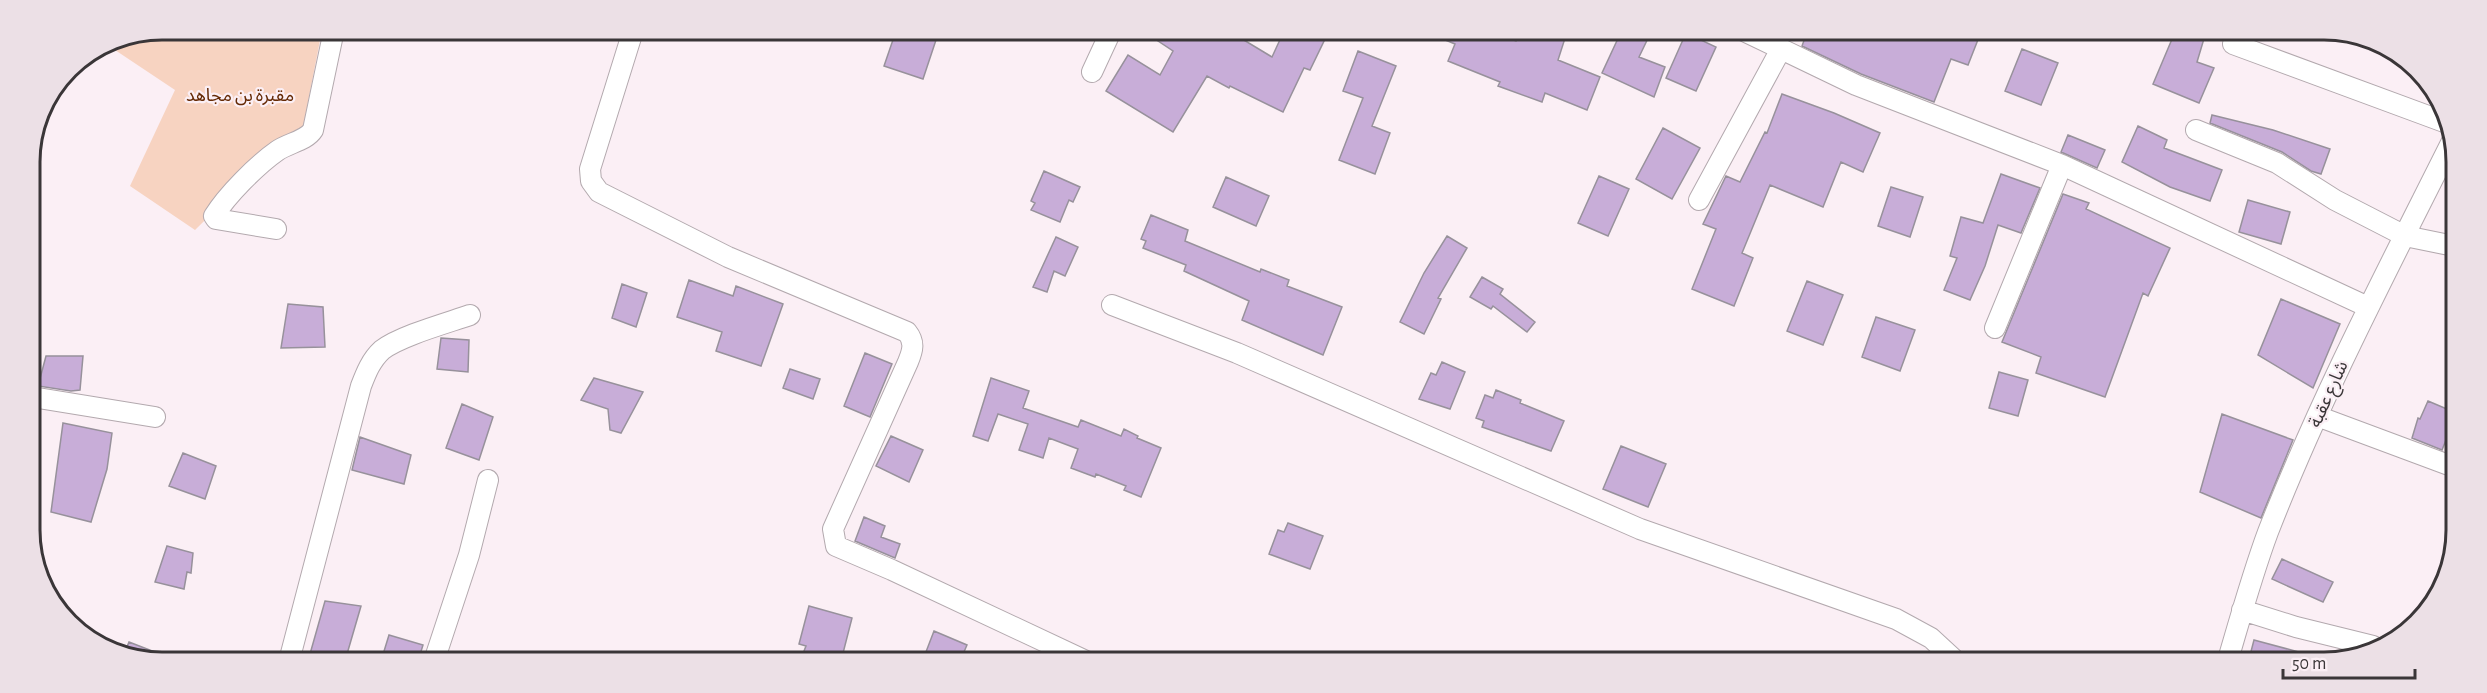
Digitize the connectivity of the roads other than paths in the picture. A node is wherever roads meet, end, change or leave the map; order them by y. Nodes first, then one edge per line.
1 (332, 40) edge
2 (630, 40) edge
3 (1107, 40) edge
4 (1762, 40) edge
5 (2233, 44) dead end
6 (1781, 49) junction
7 (1092, 72) dead end
8 (2438, 120) edge
9 (2196, 130) dead end
10 (2446, 154) edge
11 (2062, 165) junction
12 (1699, 200) dead end
13 (276, 229) dead end
14 (2405, 236) junction
15 (2446, 244) edge
16 (1112, 305) dead end
17 (2368, 307) junction
18 (470, 315) dead end
19 (1995, 328) dead end
20 (40, 398) edge
21 (2317, 416) junction
22 (155, 417) dead end
23 (2446, 464) edge
24 (488, 480) dead end
25 (2242, 610) junction
26 (2367, 645) edge
27 (291, 652) edge
28 (437, 652) edge
29 (1067, 652) edge
30 (1946, 652) edge
31 (2230, 652) edge

1 - 13 street
2 - 29 street
3 - 7 street
4 - 6 street
5 - 8 street
6 - 11 street
6 - 12 street
9 - 14 street
10 - 14 street, شارع عقبة
11 - 17 street
11 - 19 street
14 - 15 street
14 - 17 street, شارع عقبة
16 - 30 street
17 - 21 street, شارع عقبة
18 - 27 street
20 - 22 street
21 - 23 street
21 - 25 street, شارع عقبة
24 - 28 street
25 - 26 street
25 - 31 street, شارع عقبة

